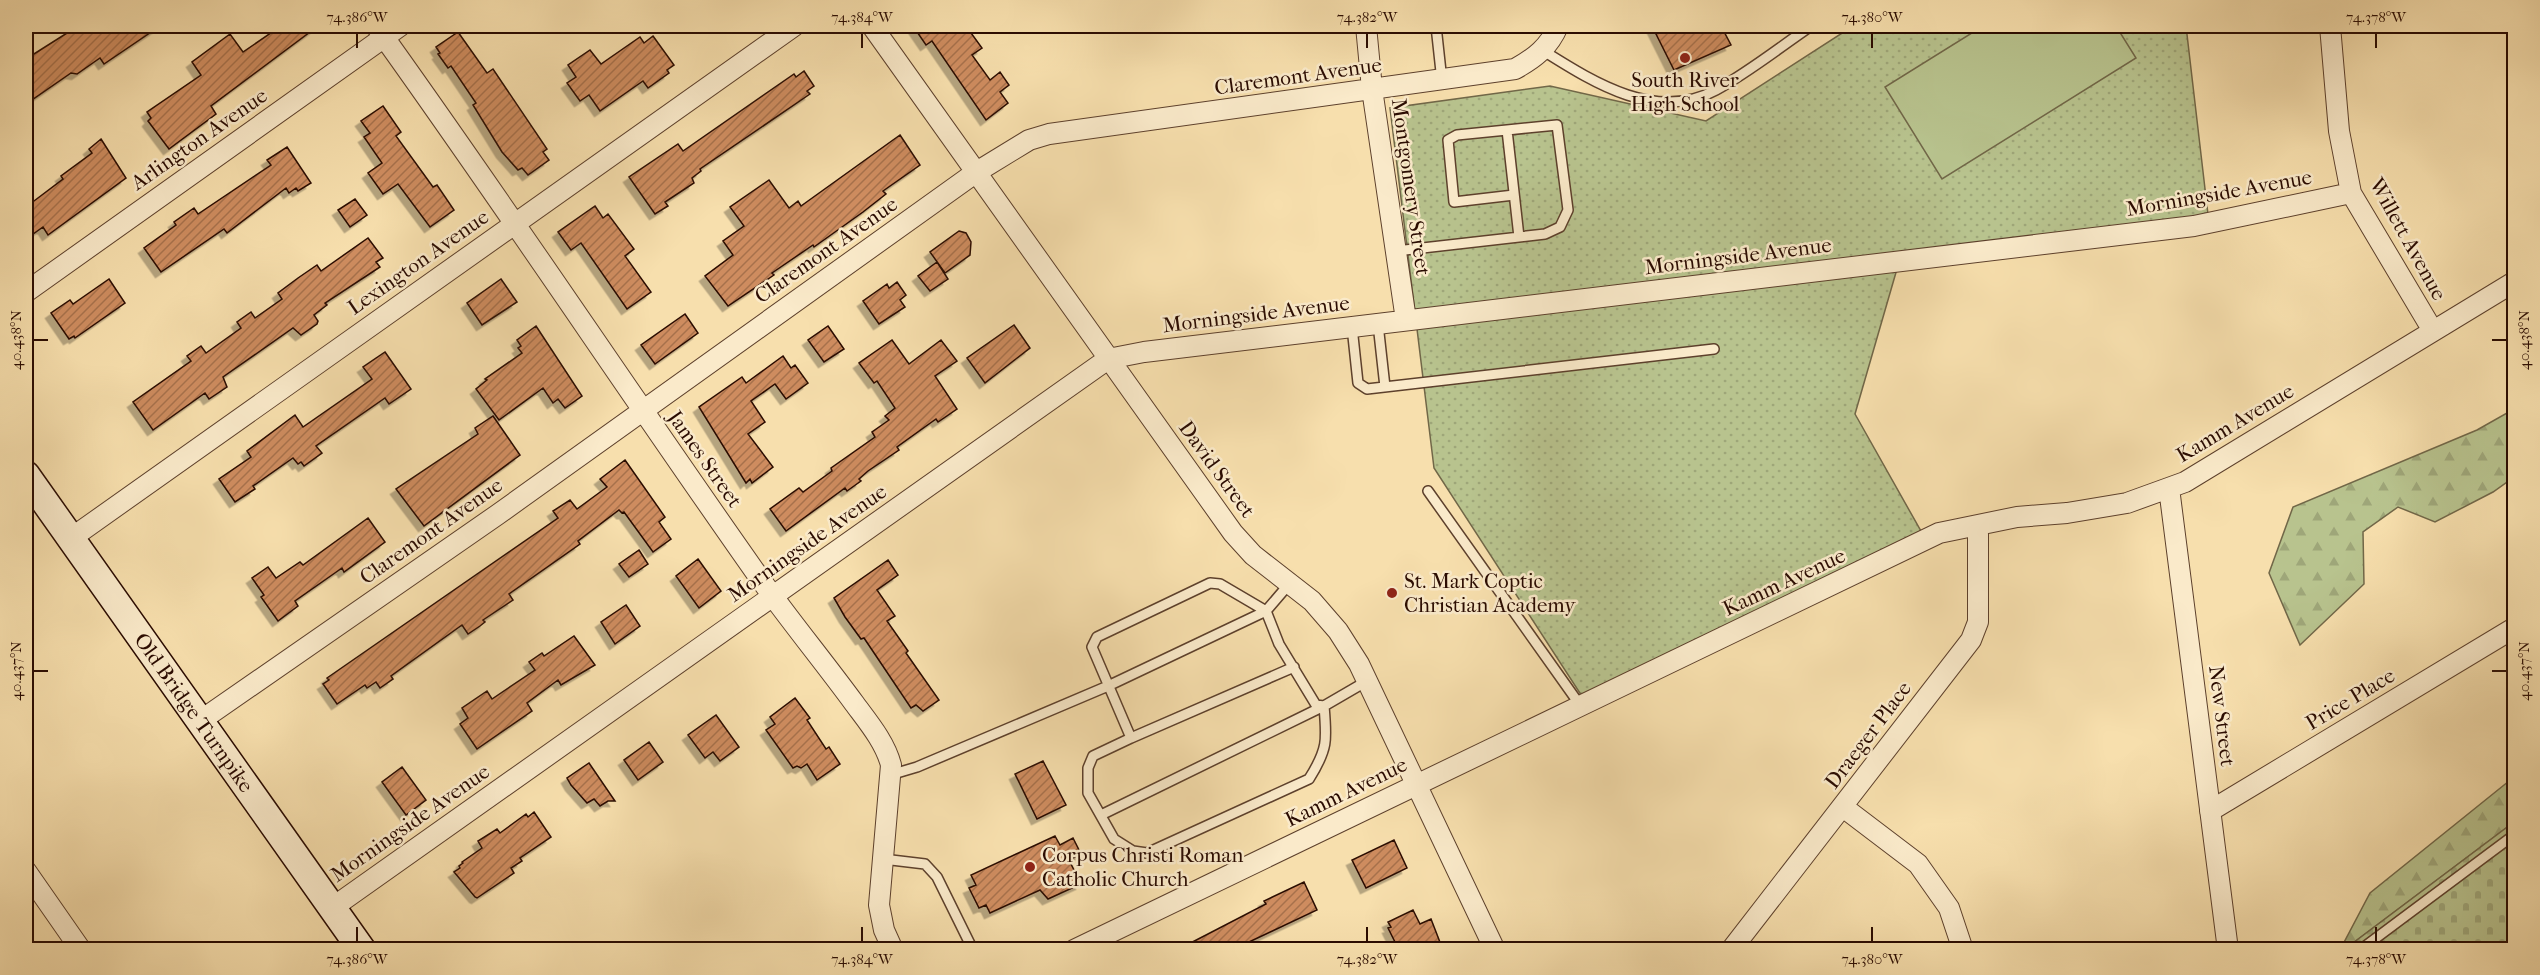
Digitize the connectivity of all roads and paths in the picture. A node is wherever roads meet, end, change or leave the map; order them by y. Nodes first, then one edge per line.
1 (400, 26) edge
2 (794, 26) edge
3 (872, 26) edge
4 (1366, 26) edge
5 (1436, 26) edge
6 (1558, 26) edge
7 (1811, 26) edge
8 (2330, 26) edge
9 (380, 31) edge
10 (1542, 50) junction
11 (1442, 81) junction
12 (1372, 89) junction
13 (1507, 130) junction
14 (975, 173) junction
15 (2351, 193) junction
16 (1514, 195) junction
17 (515, 223) junction
18 (1519, 237) junction
19 (1396, 251) junction
20 (2514, 282) edge
21 (26, 292) edge
22 (1406, 320) junction
23 (1378, 324) junction
24 (1352, 327) junction
25 (2433, 331) junction
26 (1714, 349) dead end
27 (1108, 359) junction
28 (1385, 387) junction
29 (641, 410) junction
30 (26, 475) edge
31 (2169, 488) junction
32 (1428, 491) dead end
33 (1978, 526) junction
34 (70, 539) junction
35 (1290, 583) junction
36 (773, 597) junction
37 (1266, 611) junction
38 (2514, 628) edge
39 (1294, 667) junction
40 (1367, 681) junction
41 (1108, 686) junction
42 (1580, 705) junction
43 (1324, 706) junction
44 (200, 721) junction
45 (1131, 738) junction
46 (890, 775) junction
47 (1416, 785) junction
48 (1843, 807) junction
49 (2210, 811) junction
50 (1101, 815) junction
51 (2514, 835) edge
52 (883, 859) junction
53 (26, 870) edge
54 (332, 908) junction
55 (81, 950) edge
56 (362, 950) edge
57 (893, 950) edge
58 (973, 950) edge
59 (1074, 950) edge
60 (1496, 950) edge
61 (1731, 950) edge
62 (1963, 950) edge
63 (2228, 950) edge
64 (2361, 950) edge

1 - 9 street, Arlington Avenue
2 - 17 street, Lexington Avenue
3 - 14 street, David Street
4 - 12 street, Montgomery Street
5 - 11 lane
6 - 10 street, Claremont Avenue
7 - 10 lane
8 - 15 street, Willett Avenue
9 - 17 street, James Street
9 - 21 street, Arlington Avenue
10 - 11 street, Claremont Avenue
11 - 12 street, Claremont Avenue
12 - 14 street, Claremont Avenue
12 - 19 street, Montgomery Street
13 - 16 lane
13 - 16 lane
13 - 18 lane
14 - 27 street, David Street
14 - 29 street, Claremont Avenue
15 - 22 street, Morningside Avenue
15 - 25 street, Willett Avenue
16 - 18 lane
17 - 29 street, James Street
17 - 34 street, Lexington Avenue
18 - 19 lane
19 - 22 street, Montgomery Street
20 - 25 street, Kamm Avenue
22 - 23 street, Morningside Avenue
23 - 24 street, Morningside Avenue
23 - 28 lane
24 - 27 street, Morningside Avenue
24 - 28 lane
25 - 31 street, Kamm Avenue
26 - 28 lane
27 - 35 street, David Street
27 - 36 street, Morningside Avenue
29 - 36 street, James Street
29 - 44 street, Claremont Avenue
30 - 34 street, Old Bridge Turnpike
31 - 33 street, Kamm Avenue
31 - 49 street, New Street
32 - 42 lane
33 - 42 street, Kamm Avenue
33 - 48 street, Draeger Place
34 - 44 street, Old Bridge Turnpike
35 - 37 lane
35 - 40 street, David Street
36 - 46 street, James Street
36 - 54 street, Morningside Avenue
37 - 39 lane
37 - 41 lane
37 - 41 lane
38 - 49 street, Price Place
39 - 43 lane
39 - 45 lane
40 - 43 lane
40 - 47 street, David Street
41 - 45 lane
41 - 46 lane
42 - 47 street, Kamm Avenue
43 - 50 lane
43 - 50 lane
44 - 54 street, Old Bridge Turnpike
45 - 50 lane
46 - 52 street, James Street
47 - 59 street, Kamm Avenue
47 - 60 street, David Street
48 - 61 street, Draeger Place
48 - 62 street
49 - 63 street, New Street
51 - 64 lane
52 - 57 street, James Street
52 - 58 lane
53 - 55 street
54 - 56 street, Old Bridge Turnpike

